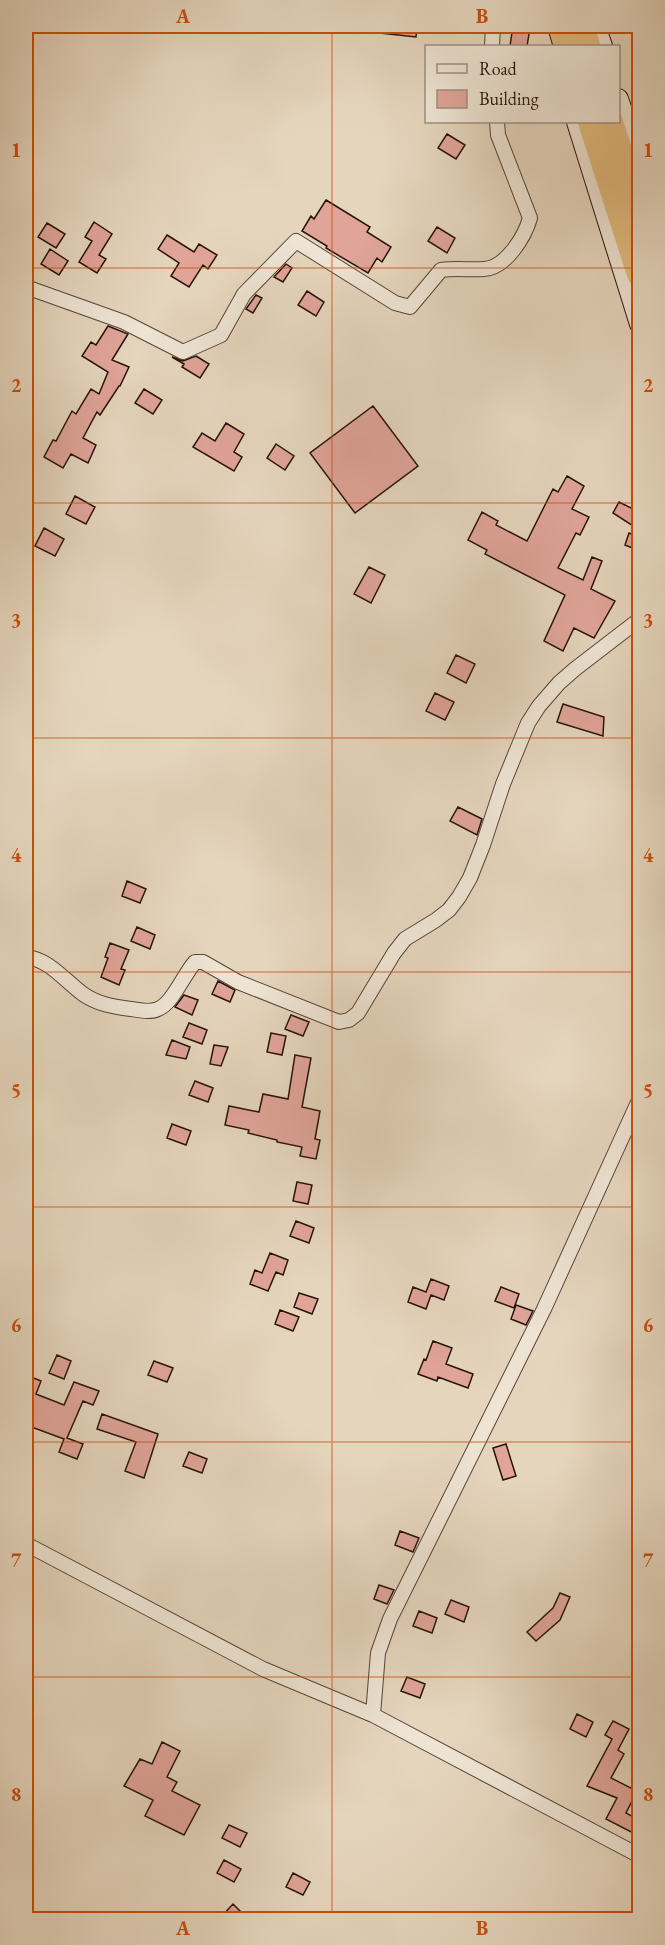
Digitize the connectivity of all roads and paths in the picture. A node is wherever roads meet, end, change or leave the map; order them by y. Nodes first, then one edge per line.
1 (493, 26) edge
2 (548, 26) edge
3 (561, 26) edge
4 (581, 26) edge
5 (595, 26) edge
6 (492, 45) edge
7 (554, 45) edge
8 (567, 45) edge
9 (587, 45) edge
10 (602, 45) edge
11 (620, 105) edge
12 (497, 123) edge
13 (577, 123) edge
14 (591, 123) edge
15 (610, 123) edge
16 (639, 164) edge
17 (639, 216) edge
18 (639, 274) edge
19 (26, 287) edge
20 (639, 324) edge
21 (639, 619) edge
22 (26, 957) edge
23 (639, 1098) edge
24 (26, 1544) edge
25 (373, 1715) junction
26 (639, 1856) edge

1 - 6 street
2 - 7 main road
3 - 8 highway
4 - 9 highway
5 - 10 main road
11 - 16 main road
12 - 19 street
13 - 20 main road
14 - 18 highway
15 - 17 highway
21 - 22 street
23 - 25 street
24 - 25 street
25 - 26 street

